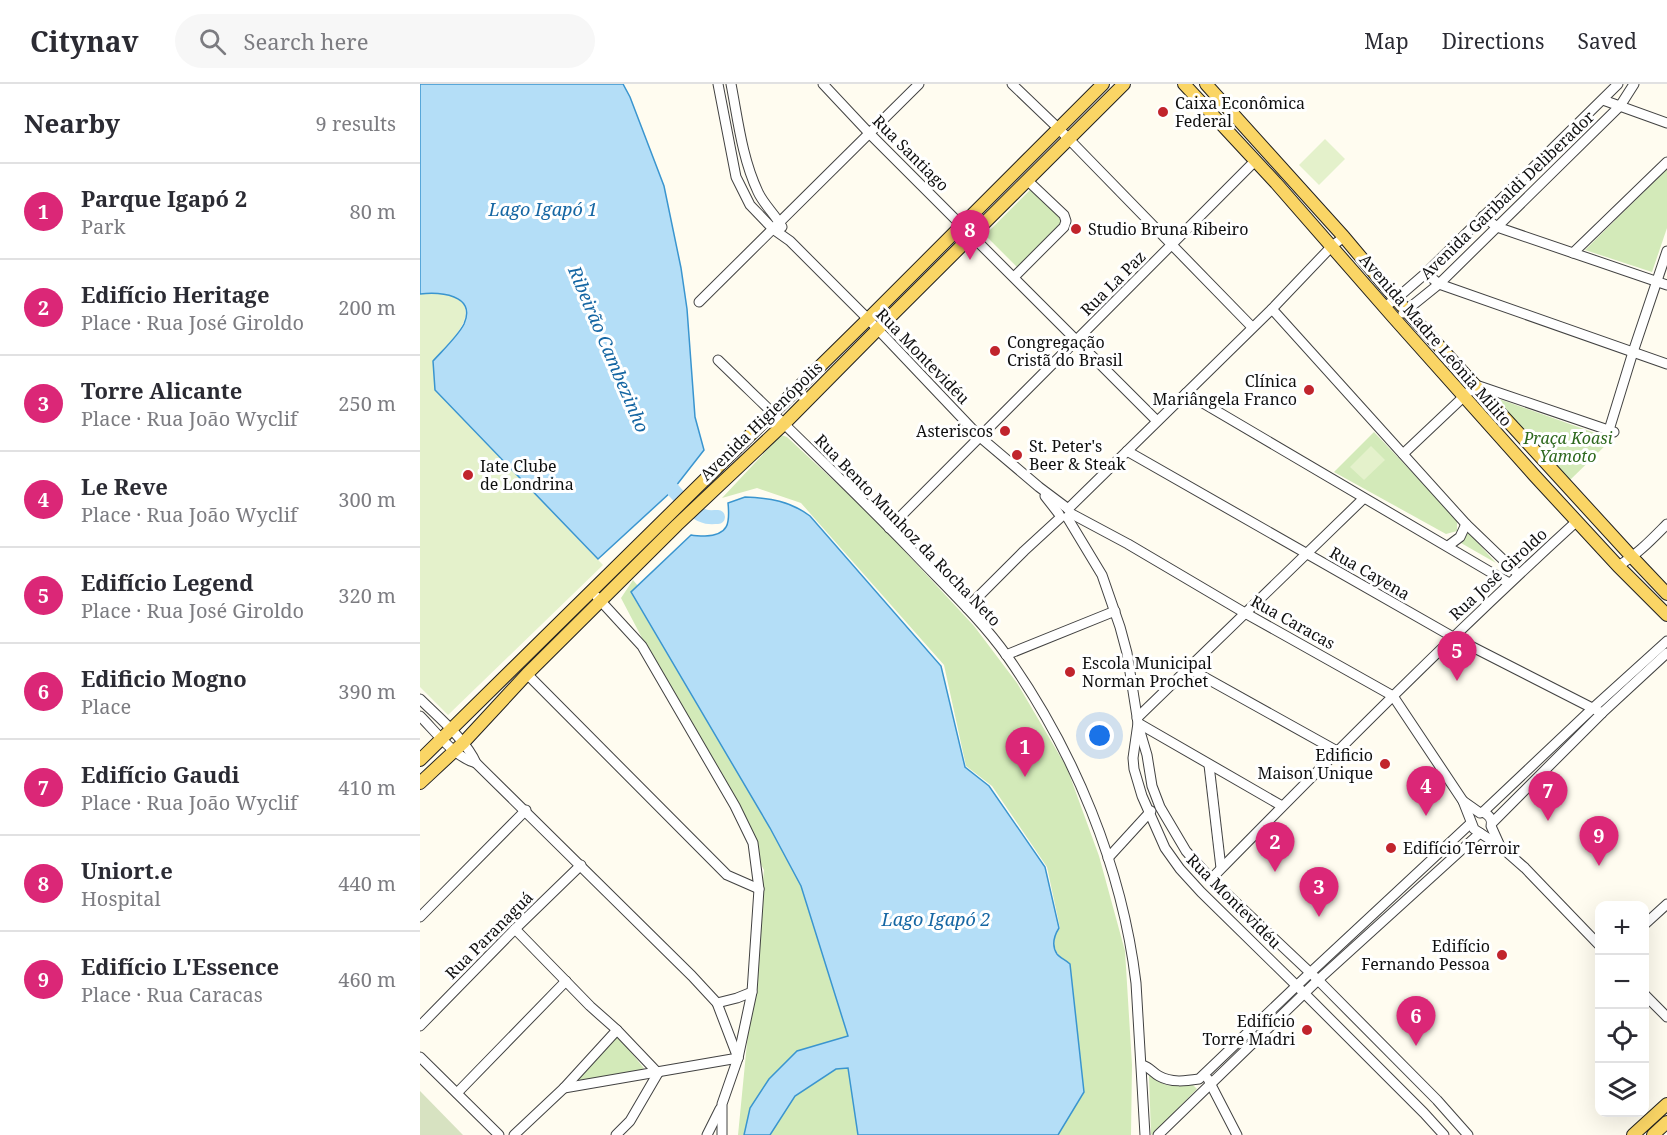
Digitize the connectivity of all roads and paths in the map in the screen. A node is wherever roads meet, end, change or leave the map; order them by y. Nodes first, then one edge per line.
1 (718, 84) edge
2 (731, 84) edge
3 (823, 84) edge
4 (919, 84) edge
5 (1012, 84) edge
6 (1103, 84) edge
7 (1124, 84) edge
8 (1184, 84) edge
9 (1206, 84) edge
10 (1618, 84) edge
11 (1634, 84) edge
12 (1603, 100) junction
13 (1620, 106) junction
14 (1667, 123) edge
15 (1059, 129) junction
16 (869, 133) junction
17 (1068, 140) junction
18 (1255, 161) junction
19 (1666, 163) edge
20 (1027, 180) junction
21 (759, 194) junction
22 (748, 202) junction
23 (1483, 216) junction
24 (776, 225) junction
25 (962, 225) junction
26 (1497, 227) junction
27 (972, 235) junction
28 (1344, 237) junction
29 (1172, 245) junction
30 (1332, 246) junction
31 (1667, 251) edge
32 (1573, 253) junction
33 (1426, 273) junction
34 (1014, 277) junction
35 (1657, 281) junction
36 (1439, 284) junction
37 (1667, 285) edge
38 (1396, 299) junction
39 (699, 302) dead end
40 (1384, 307) junction
41 (1272, 309) junction
42 (1407, 311) junction
43 (1394, 318) junction
44 (868, 319) junction
45 (1252, 327) junction
46 (876, 330) junction
47 (1077, 340) junction
48 (1633, 352) junction
49 (718, 360) dead end
50 (1667, 364) edge
51 (1476, 385) junction
52 (1186, 393) junction
53 (1464, 397) junction
54 (772, 412) junction
55 (1157, 421) junction
56 (784, 424) junction
57 (980, 437) junction
58 (1127, 451) junction
59 (1402, 454) junction
60 (1363, 499) junction
61 (1065, 513) junction
62 (1577, 521) junction
63 (1466, 524) junction
64 (1667, 524) edge
65 (889, 528) junction
66 (1448, 546) junction
67 (1306, 554) junction
68 (1632, 557) junction
69 (1618, 566) junction
70 (1518, 574) junction
71 (1509, 583) junction
72 (591, 591) junction
73 (1667, 594) edge
74 (601, 601) junction
75 (967, 608) junction
76 (1115, 610) junction
77 (1245, 612) junction
78 (1667, 615) edge
79 (1453, 637) junction
80 (1667, 641) edge
81 (1667, 653) edge
82 (1006, 655) junction
83 (1188, 668) junction
84 (527, 674) junction
85 (1393, 696) junction
86 (420, 699) edge
87 (1593, 708) junction
88 (1602, 714) junction
89 (420, 716) edge
90 (1138, 720) junction
91 (447, 735) junction
92 (459, 747) junction
93 (1337, 752) junction
94 (420, 760) edge
95 (1209, 765) junction
96 (420, 783) edge
97 (1462, 801) junction
98 (1282, 806) junction
99 (1160, 807) junction
100 (526, 810) junction
101 (1482, 812) junction
102 (1149, 813) junction
103 (1471, 822) junction
104 (1492, 824) junction
105 (1481, 833) junction
106 (1500, 846) junction
107 (1108, 858) junction
108 (581, 865) junction
109 (1221, 868) junction
110 (1211, 879) junction
111 (759, 889) junction
112 (1667, 904) edge
113 (420, 916) edge
114 (1649, 920) edge
115 (515, 929) junction
116 (1595, 942) edge
117 (1310, 973) junction
118 (1318, 980) junction
119 (566, 981) junction
120 (1297, 985) junction
121 (752, 992) junction
122 (1304, 993) junction
123 (1649, 999) edge
124 (717, 1003) junction
125 (1667, 1017) edge
126 (420, 1026) edge
127 (617, 1030) junction
128 (420, 1057) edge
129 (738, 1058) junction
130 (1142, 1065) junction
131 (658, 1072) junction
132 (1205, 1074) junction
133 (1210, 1083) junction
134 (564, 1088) junction
135 (457, 1093) junction
136 (1437, 1100) junction
137 (722, 1104) junction
138 (1667, 1104) edge
139 (1424, 1113) junction
140 (1667, 1122) edge
141 (499, 1135) edge
142 (514, 1135) edge
143 (616, 1135) edge
144 (707, 1135) edge
145 (722, 1135) edge
146 (1145, 1135) edge
147 (1158, 1135) edge
148 (1237, 1135) edge
149 (1444, 1135) edge
150 (1468, 1135) edge
151 (1633, 1135) edge
152 (1653, 1135) edge

1 - 22 street
2 - 21 street
3 - 16 street, Rua Santiago
4 - 16 street
5 - 15 street
6 - 15 main road, Avenida Higienópolis
7 - 17 main road, Avenida Higienópolis
8 - 18 main road, Avenida Madre Leônia Milito
9 - 28 main road, Avenida Madre Leônia Milito
10 - 12 street, Avenida Garibaldi Deliberador
11 - 13 street, Avenida Garibaldi Deliberador
12 - 13 street
12 - 23 street, Avenida Garibaldi Deliberador
13 - 14 street
13 - 26 street, Avenida Garibaldi Deliberador
15 - 17 street
15 - 25 main road, Avenida Higienópolis
16 - 24 street
16 - 25 street, Rua Santiago
17 - 20 main road, Avenida Higienópolis
17 - 29 street
18 - 29 street, Rua La Paz
18 - 30 main road, Avenida Madre Leônia Milito
19 - 32 street
20 - 27 main road, Avenida Higienópolis
20 - 34 street
21 - 22 street
21 - 24 street
22 - 24 street
23 - 26 street
23 - 33 street, Avenida Garibaldi Deliberador
24 - 39 street
24 - 44 street, Rua Montevidéu
25 - 27 street, Rua Santiago
25 - 44 main road, Avenida Higienópolis
26 - 32 street
26 - 36 street, Avenida Garibaldi Deliberador
27 - 34 street, Rua Santiago
27 - 46 main road, Avenida Higienópolis
28 - 30 street
28 - 38 main road, Avenida Madre Leônia Milito
29 - 45 street
29 - 47 street, Rua La Paz
30 - 40 main road, Avenida Madre Leônia Milito
30 - 41 street
31 - 35 street
32 - 35 street
33 - 36 street
33 - 38 street, Avenida Garibaldi Deliberador
34 - 47 street, Rua Santiago
35 - 37 street
35 - 48 street
36 - 42 street, Avenida Garibaldi Deliberador
36 - 48 street
38 - 40 street, Avenida Garibaldi Deliberador
38 - 42 main road, Avenida Madre Leônia Milito
40 - 43 main road, Avenida Madre Leônia Milito
41 - 45 street
41 - 59 street
42 - 43 street, Avenida Garibaldi Deliberador
42 - 51 main road, Avenida Madre Leônia Milito
43 - 53 main road, Avenida Madre Leônia Milito
44 - 46 street, Rua Montevidéu
44 - 54 main road, Avenida Higienópolis
45 - 52 street
46 - 56 main road, Avenida Higienópolis
46 - 57 street, Rua Montevidéu
47 - 55 street, Rua Santiago
47 - 57 street, Rua La Paz
48 - 50 street
48 - 51 street
49 - 54 street
51 - 53 street
51 - 68 main road, Avenida Madre Leônia Milito
52 - 55 street
52 - 60 street
53 - 59 street
53 - 62 main road, Avenida Madre Leônia Milito
54 - 56 street, Rua Bento Munhoz da Rocha Neto
54 - 72 main road, Avenida Higienópolis
55 - 58 street
56 - 65 street, Rua Bento Munhoz da Rocha Neto
56 - 74 main road, Avenida Higienópolis
57 - 61 street, Rua Montevidéu
57 - 65 street, Rua La Paz
58 - 61 street
58 - 67 street, Rua Cayena
59 - 63 street
60 - 66 street
60 - 67 street
61 - 75 street
61 - 76 street, Rua Montevidéu
61 - 77 street, Rua Caracas
62 - 69 main road, Avenida Madre Leônia Milito
62 - 70 street, Rua José Giroldo
63 - 66 street
63 - 70 street
64 - 68 street
65 - 75 street, Rua Bento Munhoz da Rocha Neto
66 - 71 street
67 - 77 street
67 - 79 street, Rua Cayena
68 - 69 street
68 - 73 main road, Avenida Madre Leônia Milito
69 - 78 main road, Avenida Madre Leônia Milito
70 - 71 street, Rua José Giroldo
71 - 79 street, Rua José Giroldo
72 - 74 street
72 - 91 main road, Avenida Higienópolis
74 - 84 main road, Avenida Higienópolis
74 - 111 street
75 - 82 street, Rua Bento Munhoz da Rocha Neto
76 - 82 street
76 - 90 street, Rua Montevidéu
77 - 83 street
77 - 85 street, Rua Caracas
79 - 85 street, Rua José Giroldo
79 - 87 street, Rua Cayena
80 - 87 street
81 - 88 street
82 - 107 street, Rua Bento Munhoz da Rocha Neto
83 - 90 street
83 - 93 street
84 - 92 main road, Avenida Higienópolis
84 - 111 street
85 - 93 street, Rua José Giroldo
85 - 97 street, Rua Caracas
86 - 91 street
87 - 88 street, Rua Cayena
87 - 101 street
88 - 104 street
89 - 91 street
90 - 95 street
90 - 99 street
90 - 102 street, Rua Montevidéu
91 - 92 street
91 - 94 main road, Avenida Higienópolis
92 - 96 main road, Avenida Higienópolis
92 - 100 street
93 - 98 street, Rua José Giroldo
95 - 98 street
95 - 109 street
97 - 101 street, Rua Caracas
97 - 103 street, Rua Caracas
98 - 109 street, Rua José Giroldo
99 - 102 street
99 - 110 street
100 - 108 street
100 - 113 street
101 - 103 street
101 - 104 street, Rua Caracas
102 - 107 street
102 - 120 street, Rua Montevidéu
103 - 105 street, Rua Caracas
103 - 117 street
104 - 105 street
104 - 106 street, Rua Caracas
105 - 106 street, Rua Caracas
105 - 118 street
106 - 116 street, Rua Caracas
107 - 130 street, Rua Bento Munhoz da Rocha Neto
108 - 115 street, Rua Paranaguá
108 - 124 street
109 - 110 street, Rua José Giroldo
110 - 117 street
111 - 121 street
112 - 114 street
115 - 119 street
115 - 126 street, Rua Paranaguá
117 - 118 street
117 - 120 street
118 - 122 street
118 - 136 street
119 - 127 street
119 - 135 street
120 - 122 street, Rua Montevidéu
120 - 132 street
121 - 124 street
121 - 129 street
122 - 133 street
122 - 139 street, Rua Montevidéu
123 - 125 street
124 - 129 street
127 - 131 street
127 - 134 street
128 - 135 street
129 - 131 street
129 - 137 street
130 - 132 street
130 - 146 street, Rua Bento Munhoz da Rocha Neto
131 - 134 street
131 - 143 street
132 - 133 street
133 - 147 street
133 - 148 street
134 - 142 street
135 - 141 street
136 - 139 street
136 - 150 street
137 - 144 street
137 - 145 street
138 - 151 main road
139 - 149 street, Rua Montevidéu
140 - 152 main road

